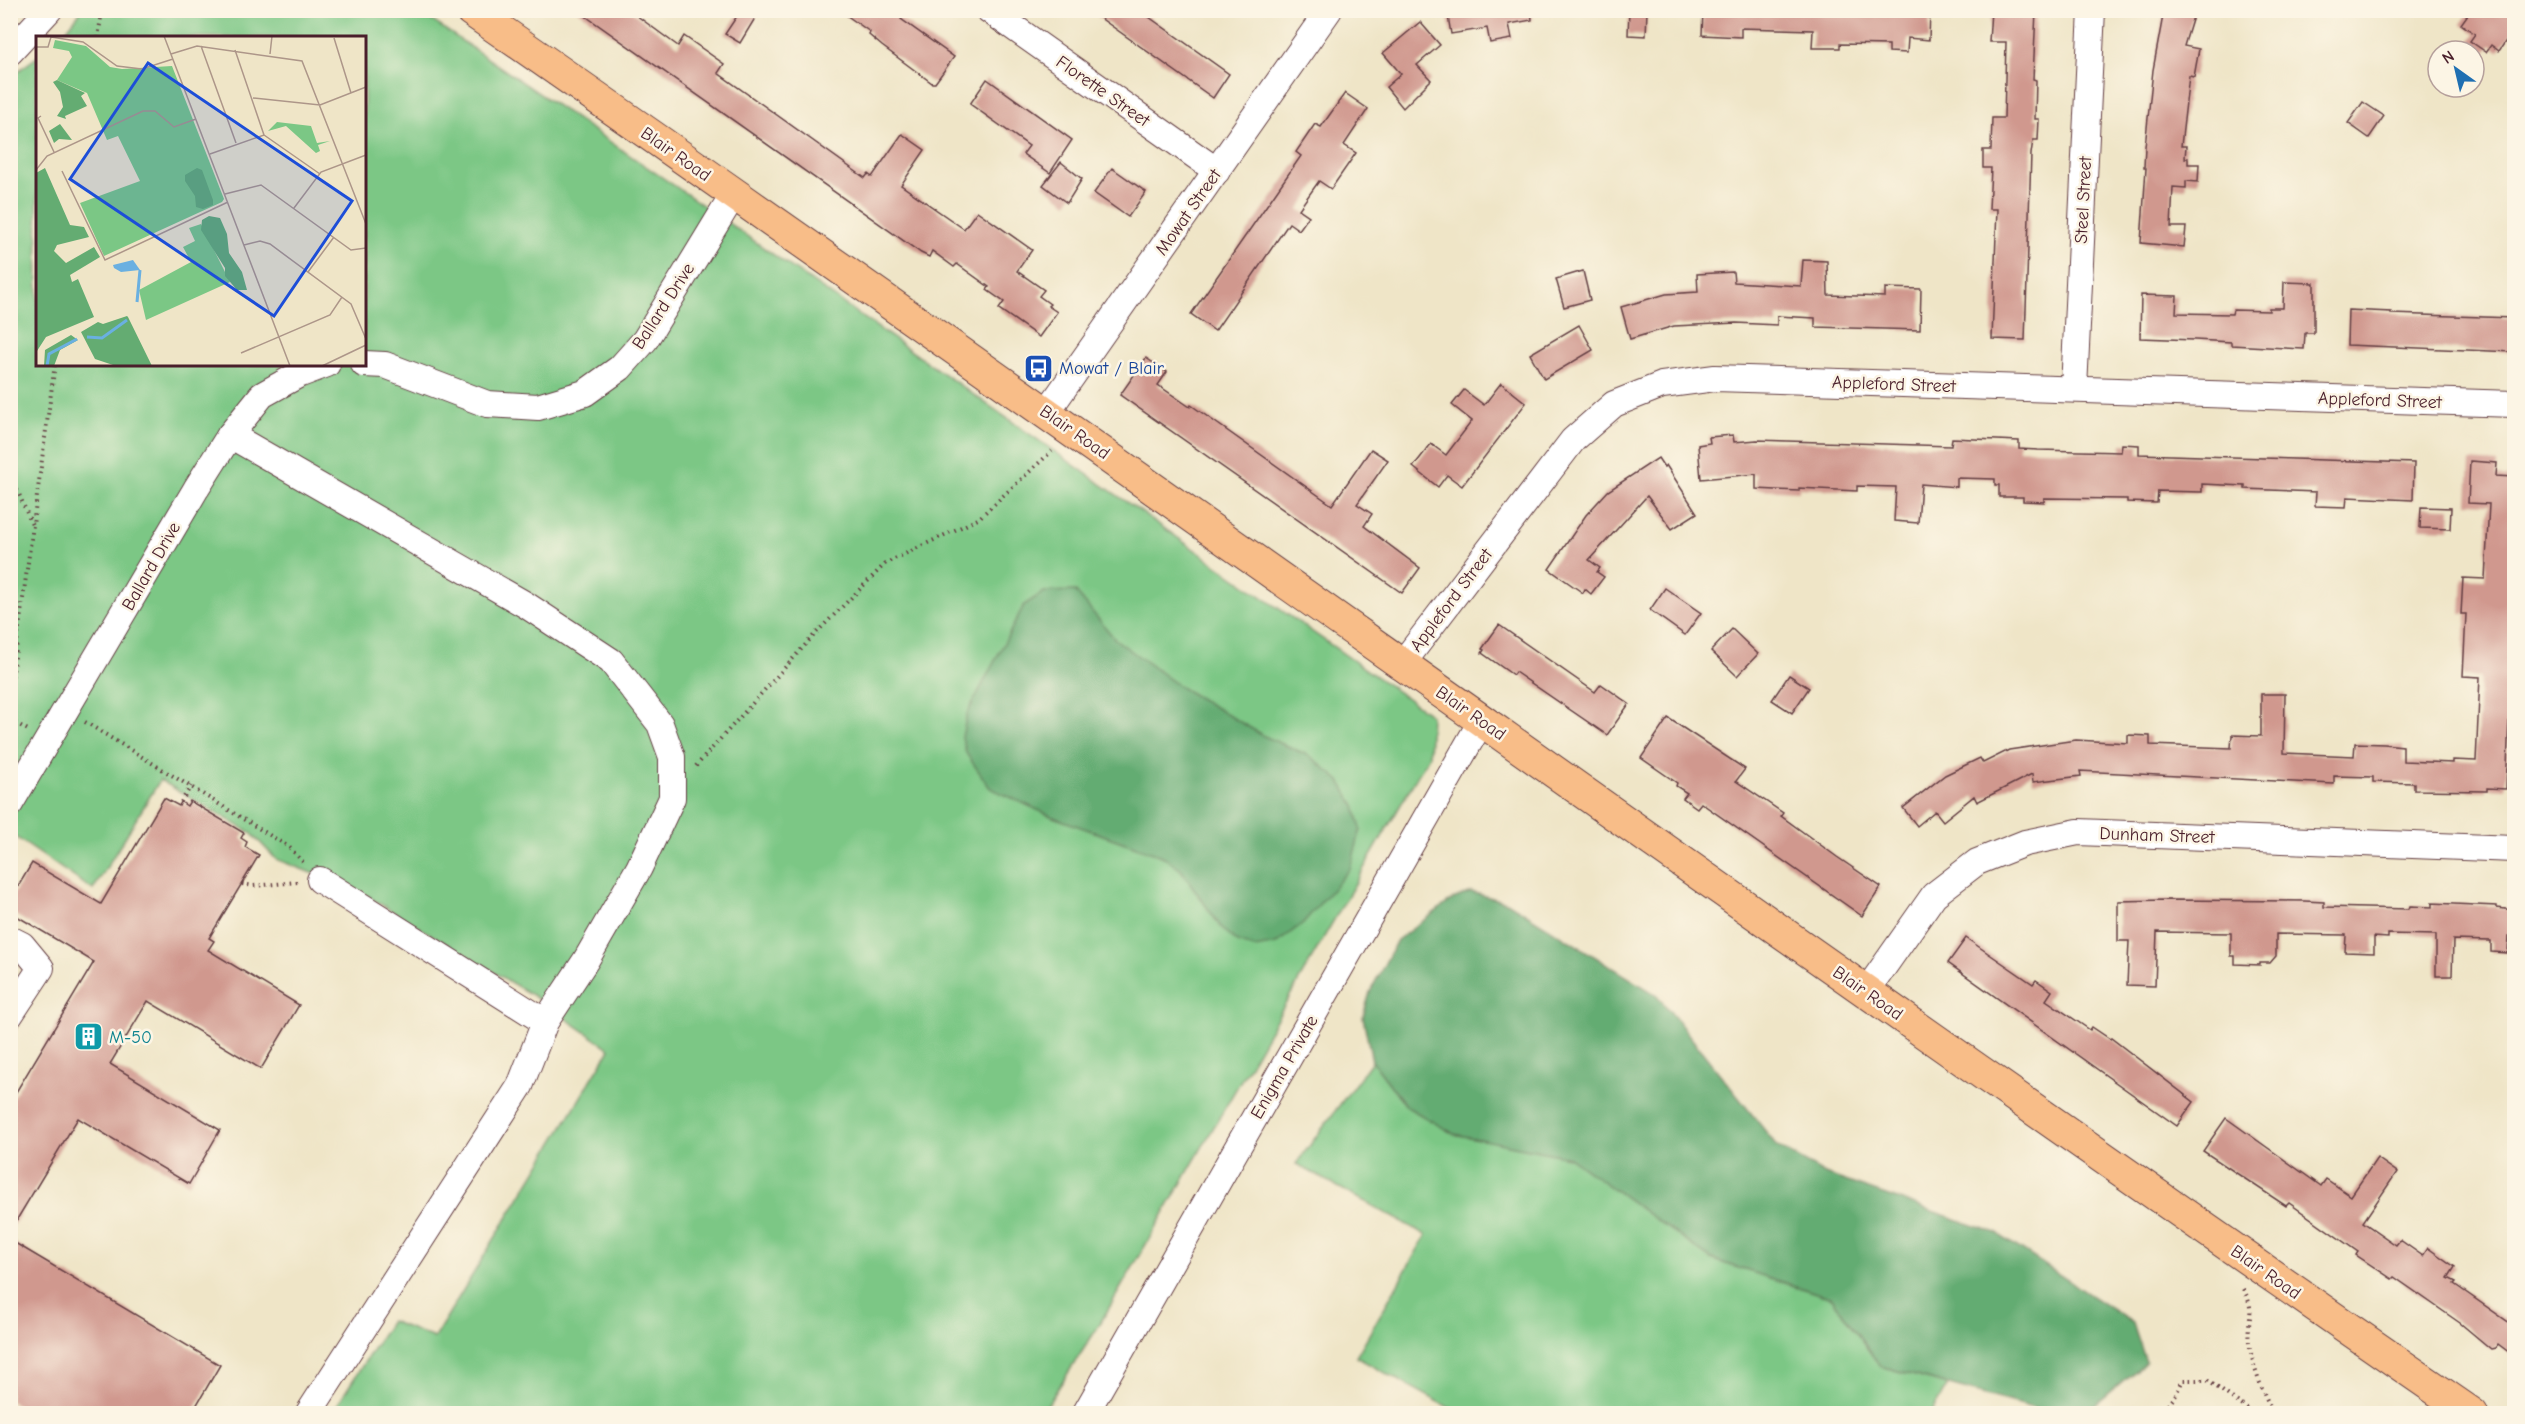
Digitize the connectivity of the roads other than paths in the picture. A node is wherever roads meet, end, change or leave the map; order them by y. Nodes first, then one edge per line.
1 (49, 10) edge
2 (471, 10) edge
3 (989, 10) edge
4 (1329, 10) edge
5 (2092, 10) edge
6 (10, 52) edge
7 (1217, 171) junction
8 (734, 194) junction
9 (366, 364) edge
10 (322, 366) edge
11 (2074, 389) junction
12 (2514, 404) edge
13 (1047, 412) junction
14 (230, 435) junction
15 (1402, 664) junction
16 (1482, 720) junction
17 (10, 804) edge
18 (2514, 849) edge
19 (320, 880) road end
20 (10, 939) edge
21 (1866, 992) junction
22 (10, 1015) edge
23 (545, 1022) junction
24 (308, 1413) edge
25 (1085, 1413) edge
26 (2472, 1413) edge

1 - 6 street
2 - 8 main road, Blair Road
3 - 7 street, Florette Street
4 - 7 street, Mowat Street
5 - 11 street, Steel Street
7 - 13 street, Mowat Street
8 - 9 street, Ballard Drive
8 - 13 main road, Blair Road
10 - 14 street, Ballard Drive
11 - 12 street, Appleford Street
11 - 15 street, Appleford Street
13 - 15 main road, Blair Road
14 - 17 street, Ballard Drive
14 - 23 street
15 - 16 main road, Blair Road
16 - 21 main road, Blair Road
16 - 25 street, Enigma Private
18 - 21 street, Dunham Street
19 - 23 street
20 - 22 street
21 - 26 main road, Blair Road
23 - 24 street

